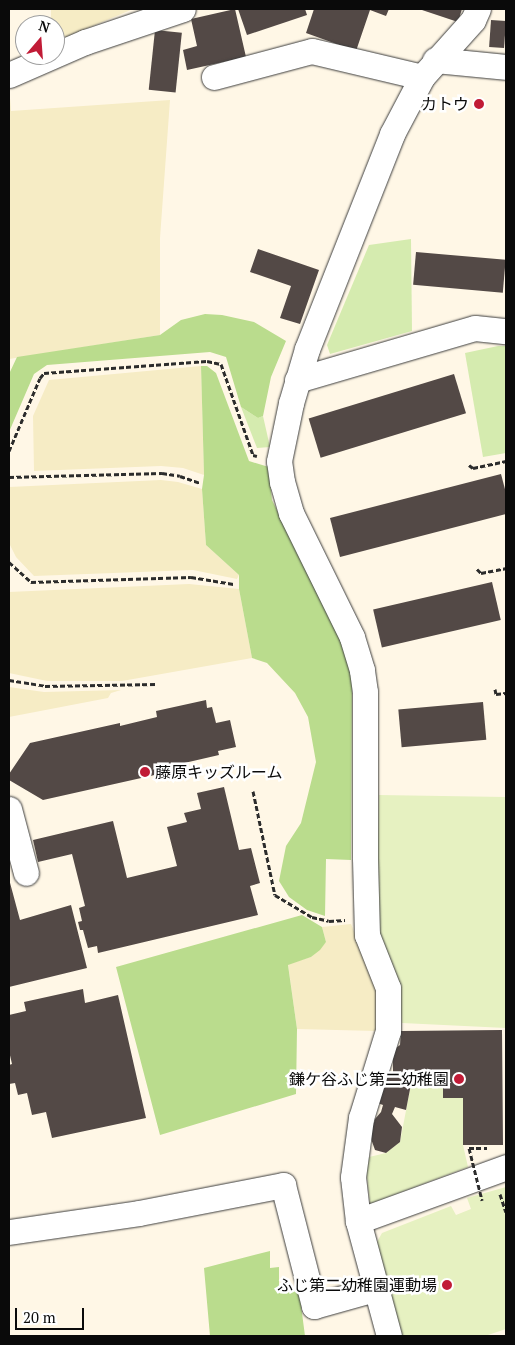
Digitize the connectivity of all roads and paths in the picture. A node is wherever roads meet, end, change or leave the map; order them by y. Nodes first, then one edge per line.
1 (183, 9) edge
2 (478, 9) edge
3 (506, 67) edge
4 (428, 69) junction
5 (9, 75) edge
6 (214, 77) dead end
7 (506, 331) edge
8 (297, 380) junction
9 (9, 451) edge
10 (279, 461) junction
11 (506, 461) edge
12 (469, 465) dead end
13 (9, 477) edge
14 (200, 483) dead end
15 (9, 562) edge
16 (477, 568) dead end
17 (506, 568) edge
18 (233, 584) dead end
19 (9, 680) edge
20 (156, 684) dead end
21 (495, 689) dead end
22 (506, 693) edge
23 (253, 791) dead end
24 (9, 809) edge
25 (26, 873) dead end
26 (367, 918) junction
27 (469, 1148) dead end
28 (506, 1167) edge
29 (494, 1196) dead end
30 (488, 1198) dead end
31 (506, 1212) edge
32 (358, 1221) junction
33 (9, 1232) edge
34 (375, 1288) junction
35 (389, 1336) edge

1 - 5 street
2 - 4 street
3 - 4 street
4 - 6 street
4 - 8 street
7 - 8 street
8 - 10 street
9 - 10 path
10 - 26 street
11 - 12 path
13 - 14 path
15 - 18 path
16 - 17 path
19 - 20 path
21 - 22 path
23 - 26 path
24 - 25 street
26 - 32 street
27 - 30 path, bridge
28 - 32 street
29 - 31 path
32 - 34 street
33 - 34 street
34 - 35 street

